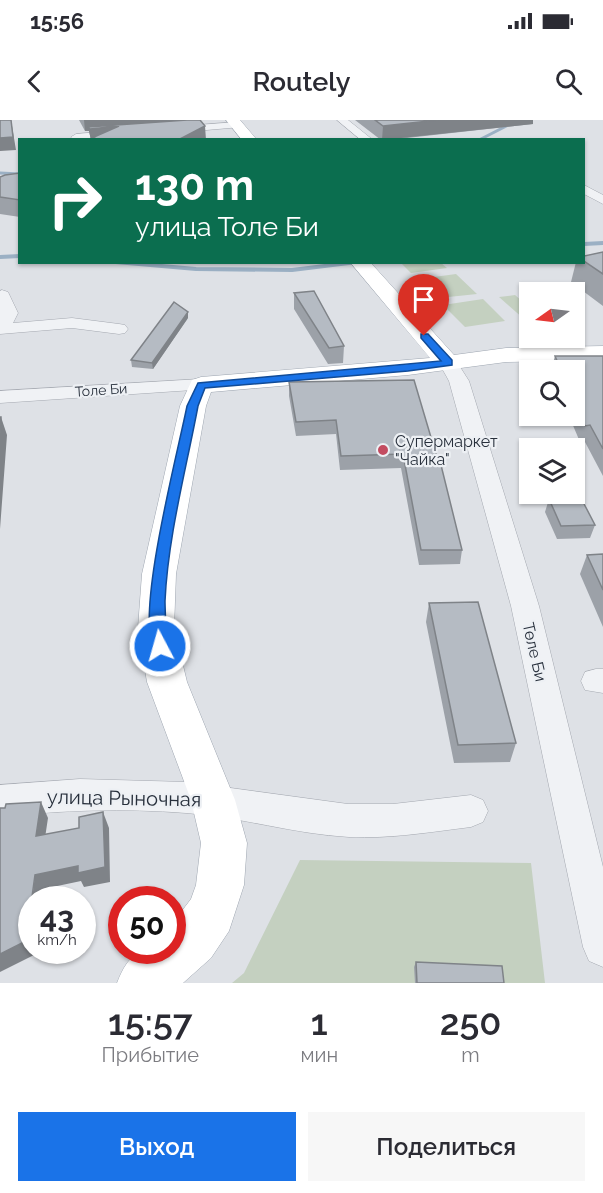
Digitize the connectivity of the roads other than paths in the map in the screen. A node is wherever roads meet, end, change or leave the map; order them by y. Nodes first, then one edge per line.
1 (342, 120) edge
2 (235, 123) edge
3 (137, 131) edge
4 (159, 132) edge
5 (75, 136) dead end
6 (248, 138) edge
7 (365, 138) edge
8 (585, 190) edge
9 (600, 205) edge
10 (361, 264) edge
11 (2, 295) dead end
12 (1, 329) edge
13 (119, 329) dead end
14 (603, 353) edge
15 (448, 363) junction
16 (201, 385) junction
17 (0, 397) edge
18 (213, 800) junction
19 (0, 801) edge
20 (471, 812) dead end
21 (603, 947) edge
22 (143, 983) edge

1 - 7 street
2 - 4 street
2 - 6 main road
3 - 5 street
8 - 9 street
10 - 15 main road
11 - 12 street
12 - 13 street
14 - 15 main road
15 - 16 main road
15 - 21 street, Төле Би
16 - 17 street, Толе Би
16 - 18 main road
18 - 19 street, улица Рыночная
18 - 20 street, улица Рыночная
18 - 22 main road

